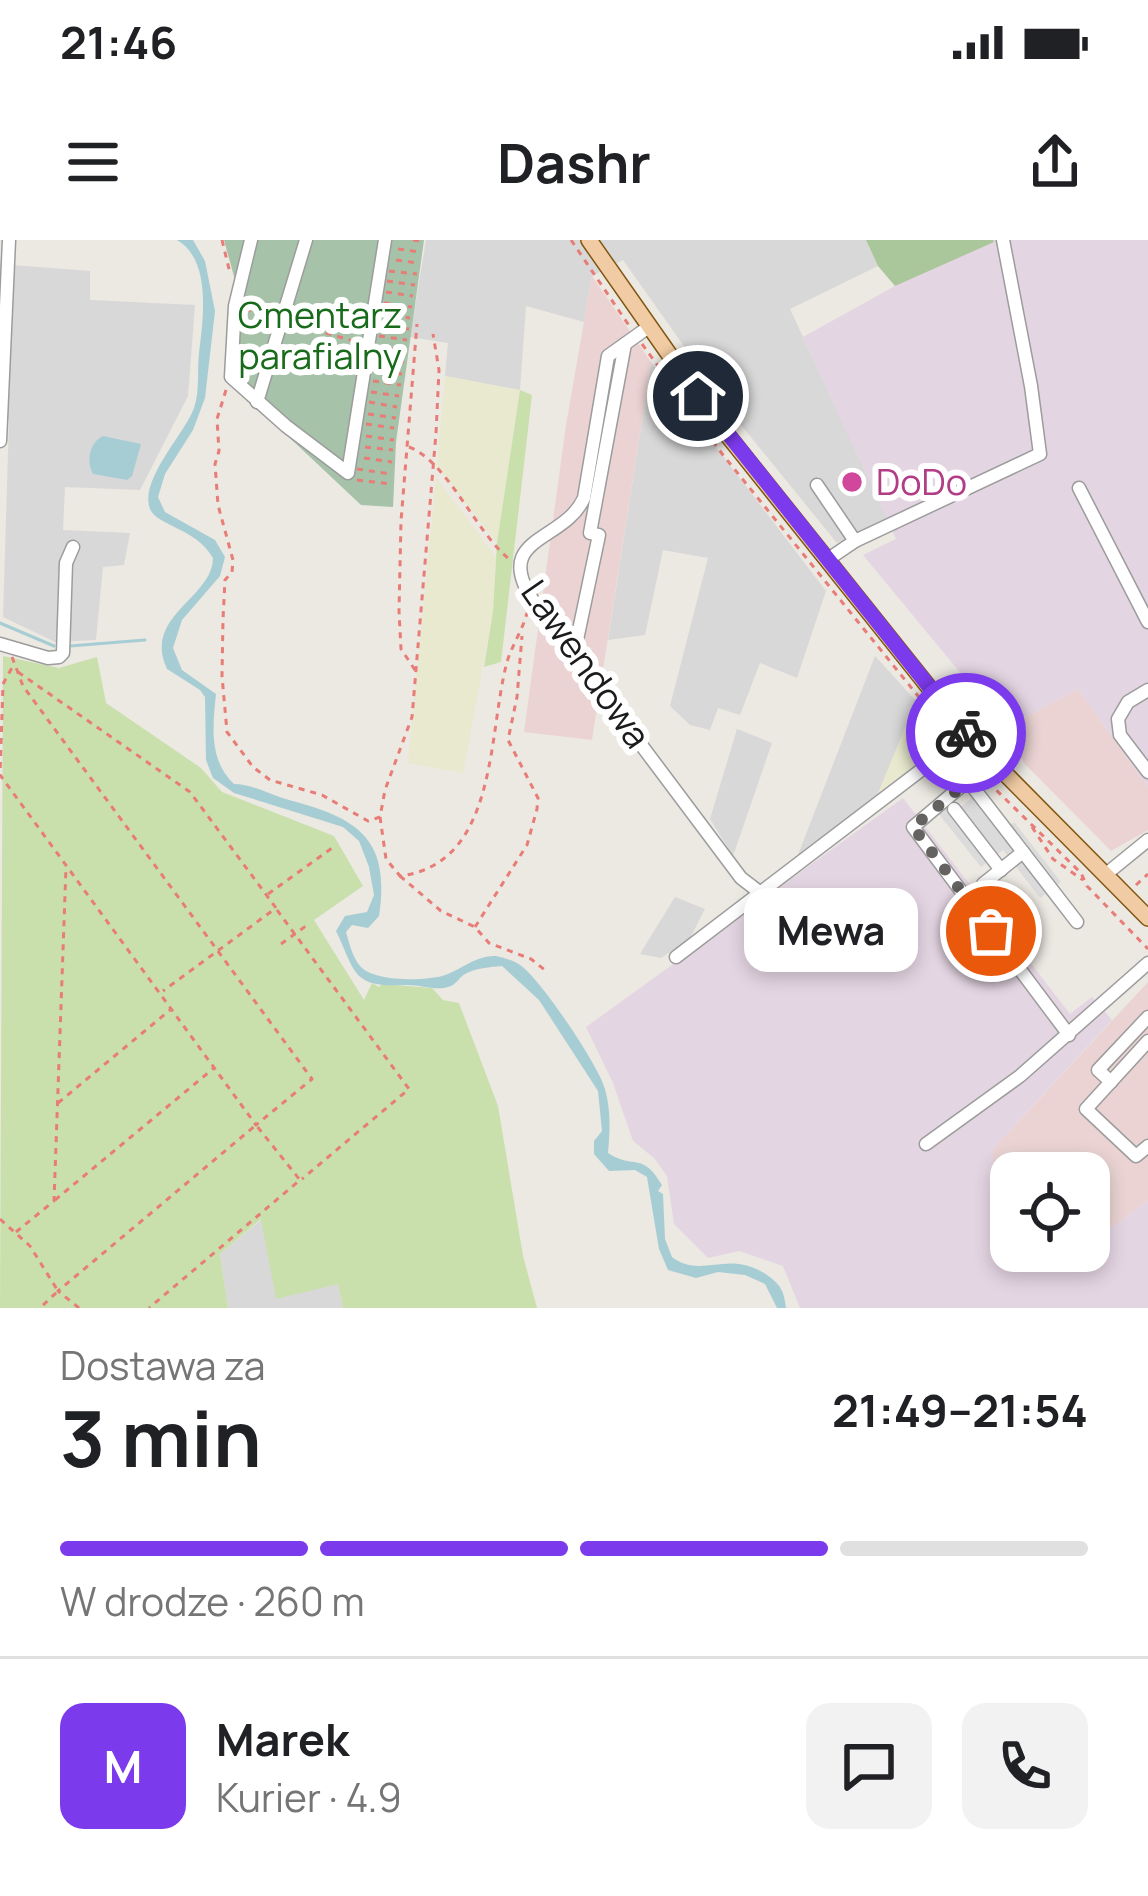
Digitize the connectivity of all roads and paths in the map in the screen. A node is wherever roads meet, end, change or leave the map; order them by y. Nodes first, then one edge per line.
1 (9, 240) edge
2 (222, 240) edge
3 (251, 240) edge
4 (306, 240) edge
5 (412, 240) edge
6 (589, 240) edge
7 (1003, 240) edge
8 (421, 241) edge
9 (420, 252) dead end
10 (4, 256) edge
11 (418, 263) dead end
12 (230, 272) dead end
13 (417, 274) dead end
14 (415, 285) dead end
15 (413, 296) dead end
16 (235, 306) junction
17 (412, 307) dead end
18 (410, 318) dead end
19 (282, 320) junction
20 (417, 324) dead end
21 (650, 326) junction
22 (409, 329) dead end
23 (433, 334) dead end
24 (407, 340) dead end
25 (625, 343) junction
26 (406, 351) dead end
27 (367, 357) edge
28 (404, 362) dead end
29 (402, 374) dead end
30 (224, 381) dead end
31 (400, 385) dead end
32 (399, 396) dead end
33 (257, 402) junction
34 (397, 407) dead end
35 (396, 418) dead end
36 (394, 428) dead end
37 (394, 440) dead end
38 (0, 441) edge
39 (406, 446) junction
40 (393, 450) dead end
41 (392, 462) dead end
42 (433, 465) junction
43 (391, 474) dead end
44 (391, 484) dead end
45 (817, 485) dead end
46 (1078, 488) dead end
47 (855, 541) junction
48 (73, 547) dead end
49 (826, 560) junction
50 (520, 567) junction
51 (534, 602) junction
52 (1148, 622) edge
53 (522, 634) junction
54 (0, 644) edge
55 (574, 654) junction
56 (17, 671) junction
57 (416, 672) junction
58 (1148, 690) edge
59 (968, 735) junction
60 (992, 761) junction
61 (1148, 772) edge
62 (0, 776) edge
63 (984, 778) dead end
64 (969, 782) junction
65 (954, 809) dead end
66 (380, 817) junction
67 (1030, 826) junction
68 (1148, 840) edge
69 (335, 846) dead end
70 (1023, 853) junction
71 (66, 865) junction
72 (1001, 870) junction
73 (1148, 874) edge
74 (1105, 875) junction
75 (400, 876) junction
76 (1084, 880) junction
77 (982, 884) dead end
78 (1132, 890) dead end
79 (758, 891) junction
80 (266, 895) junction
81 (1120, 901) dead end
82 (276, 908) junction
83 (1110, 910) junction
84 (1148, 918) edge
85 (1077, 922) dead end
86 (310, 923) dead end
87 (475, 928) junction
88 (295, 933) junction
89 (281, 944) dead end
90 (1148, 949) edge
91 (217, 951) junction
92 (676, 957) dead end
93 (1148, 963) edge
94 (546, 971) dead end
95 (160, 993) junction
96 (172, 1009) junction
97 (1148, 1017) edge
98 (1069, 1035) junction
99 (1148, 1040) edge
100 (214, 1067) junction
101 (1112, 1082) junction
102 (58, 1102) junction
103 (256, 1125) junction
104 (926, 1144) dead end
105 (1148, 1146) edge
106 (300, 1180) junction
107 (54, 1201) junction
108 (0, 1219) edge
109 (16, 1232) junction
110 (58, 1291) junction
111 (40, 1308) edge
112 (80, 1308) edge
113 (149, 1308) edge

1 - 10 street
2 - 12 path
3 - 16 street
4 - 19 street
5 - 8 path
6 - 21 main road
7 - 47 street
9 - 27 path
10 - 38 street
11 - 27 path
13 - 27 path
14 - 27 path
15 - 27 path
16 - 19 path
16 - 33 street
17 - 27 path
18 - 27 path
19 - 27 path
19 - 33 street
20 - 39 path
21 - 25 street
21 - 49 main road
22 - 27 path
23 - 42 path
24 - 27 path
25 - 50 street
25 - 55 street
26 - 27 path
27 - 28 path
27 - 29 path
27 - 31 path
27 - 32 path
27 - 33 street
27 - 34 path
27 - 35 path
27 - 36 path
27 - 37 path
27 - 40 path
27 - 41 path
27 - 43 path
27 - 44 path
30 - 66 path
39 - 42 path, Lawendowa
39 - 57 path
42 - 50 path, Lawendowa
42 - 57 path
45 - 47 street
46 - 52 street
47 - 49 street
48 - 54 street
49 - 59 main road
50 - 51 street, Lawendowa
51 - 53 path
51 - 55 street, Lawendowa
53 - 75 path
53 - 87 path
55 - 79 street, Lawendowa
56 - 62 path
56 - 80 path
56 - 91 path
57 - 66 path
58 - 61 street
59 - 60 main road
59 - 79 street
60 - 64 street
60 - 74 main road
62 - 71 path
63 - 67 path
64 - 70 street
64 - 98 street
65 - 72 street
66 - 75 path
67 - 76 path
67 - 76 path
68 - 74 street
69 - 80 path
70 - 72 street
70 - 85 street
71 - 95 path
71 - 102 path
72 - 77 street
73 - 78 path
74 - 84 main road
75 - 87 path
76 - 83 path
79 - 92 street
80 - 82 path
81 - 83 path
82 - 88 path
82 - 91 path
83 - 90 path
86 - 88 path
87 - 94 path
88 - 89 path
88 - 106 path
91 - 95 path
91 - 103 path
93 - 98 street
95 - 96 path
96 - 100 path
96 - 102 path
97 - 101 street
98 - 104 street
99 - 101 street
100 - 103 path
100 - 107 path
101 - 105 street
102 - 107 path
103 - 106 path
103 - 110 path
106 - 113 path
107 - 109 path
108 - 109 path
109 - 110 path
110 - 111 path
110 - 112 path

